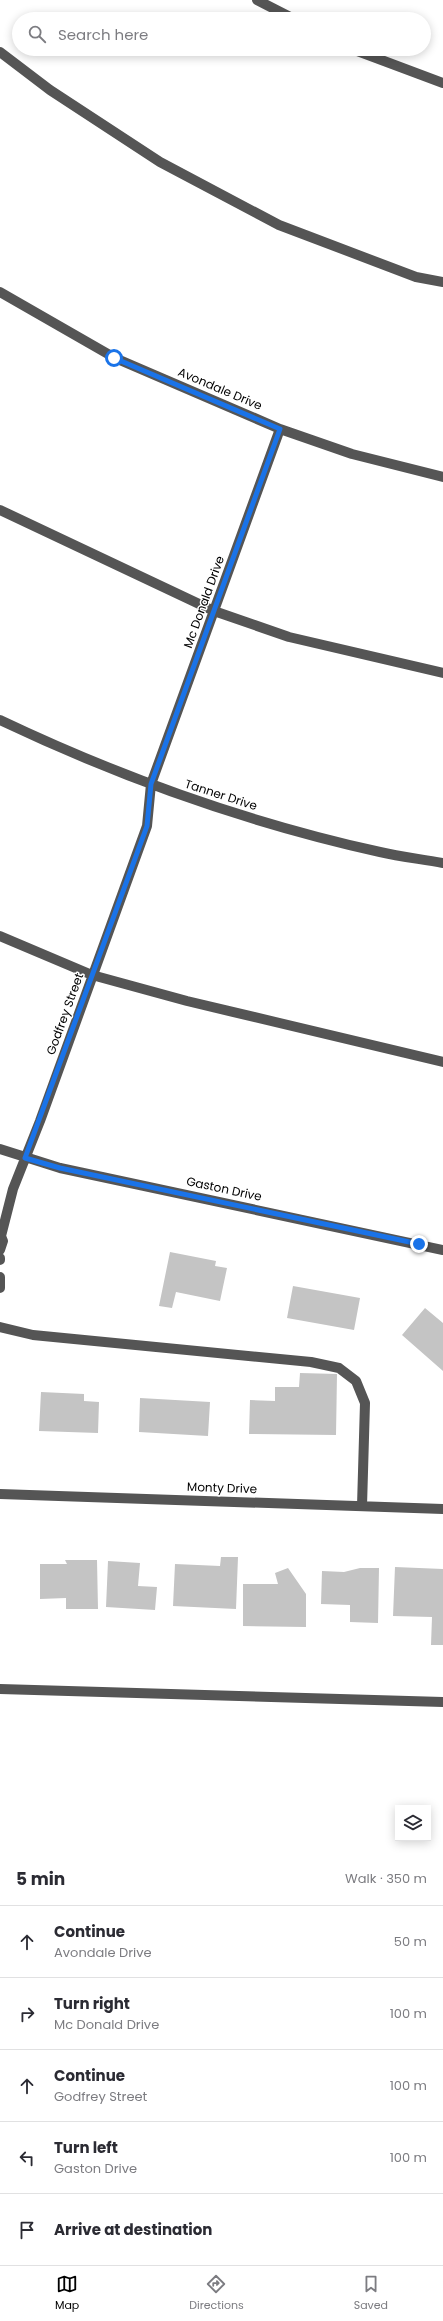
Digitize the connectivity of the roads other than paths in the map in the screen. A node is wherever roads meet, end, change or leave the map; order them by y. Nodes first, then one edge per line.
1 (257, 0) edge
2 (280, 12) edge
3 (0, 52) edge
4 (371, 56) edge
5 (443, 83) edge
6 (443, 282) edge
7 (0, 292) edge
8 (280, 429) junction
9 (443, 477) edge
10 (0, 510) edge
11 (214, 611) junction
12 (443, 673) edge
13 (0, 720) edge
14 (151, 784) junction
15 (443, 863) edge
16 (0, 936) edge
17 (92, 975) junction
18 (443, 1062) edge
19 (0, 1149) edge
20 (25, 1158) junction
21 (0, 1250) edge
22 (443, 1250) edge
23 (0, 1277) edge
24 (0, 1288) edge
25 (0, 1327) edge
26 (0, 1494) edge
27 (362, 1506) junction
28 (443, 1509) edge
29 (0, 1689) edge
30 (443, 1702) edge

1 - 2 street
3 - 6 street
4 - 5 street
7 - 8 street, Avondale Drive
8 - 9 street, Avondale Drive
8 - 11 street, Mc Donald Drive
10 - 11 street
11 - 12 street
11 - 14 street, Mc Donald Drive
13 - 14 street, Tanner Drive
14 - 15 street, Tanner Drive
14 - 17 street, Godfrey Street
16 - 17 street
17 - 18 street
17 - 20 street, Godfrey Street
19 - 20 street, Gaston Drive
20 - 21 street, Godfrey Street
20 - 22 street, Gaston Drive
23 - 24 street
25 - 27 street
26 - 27 street, Monty Drive
27 - 28 street, Monty Drive
29 - 30 street

